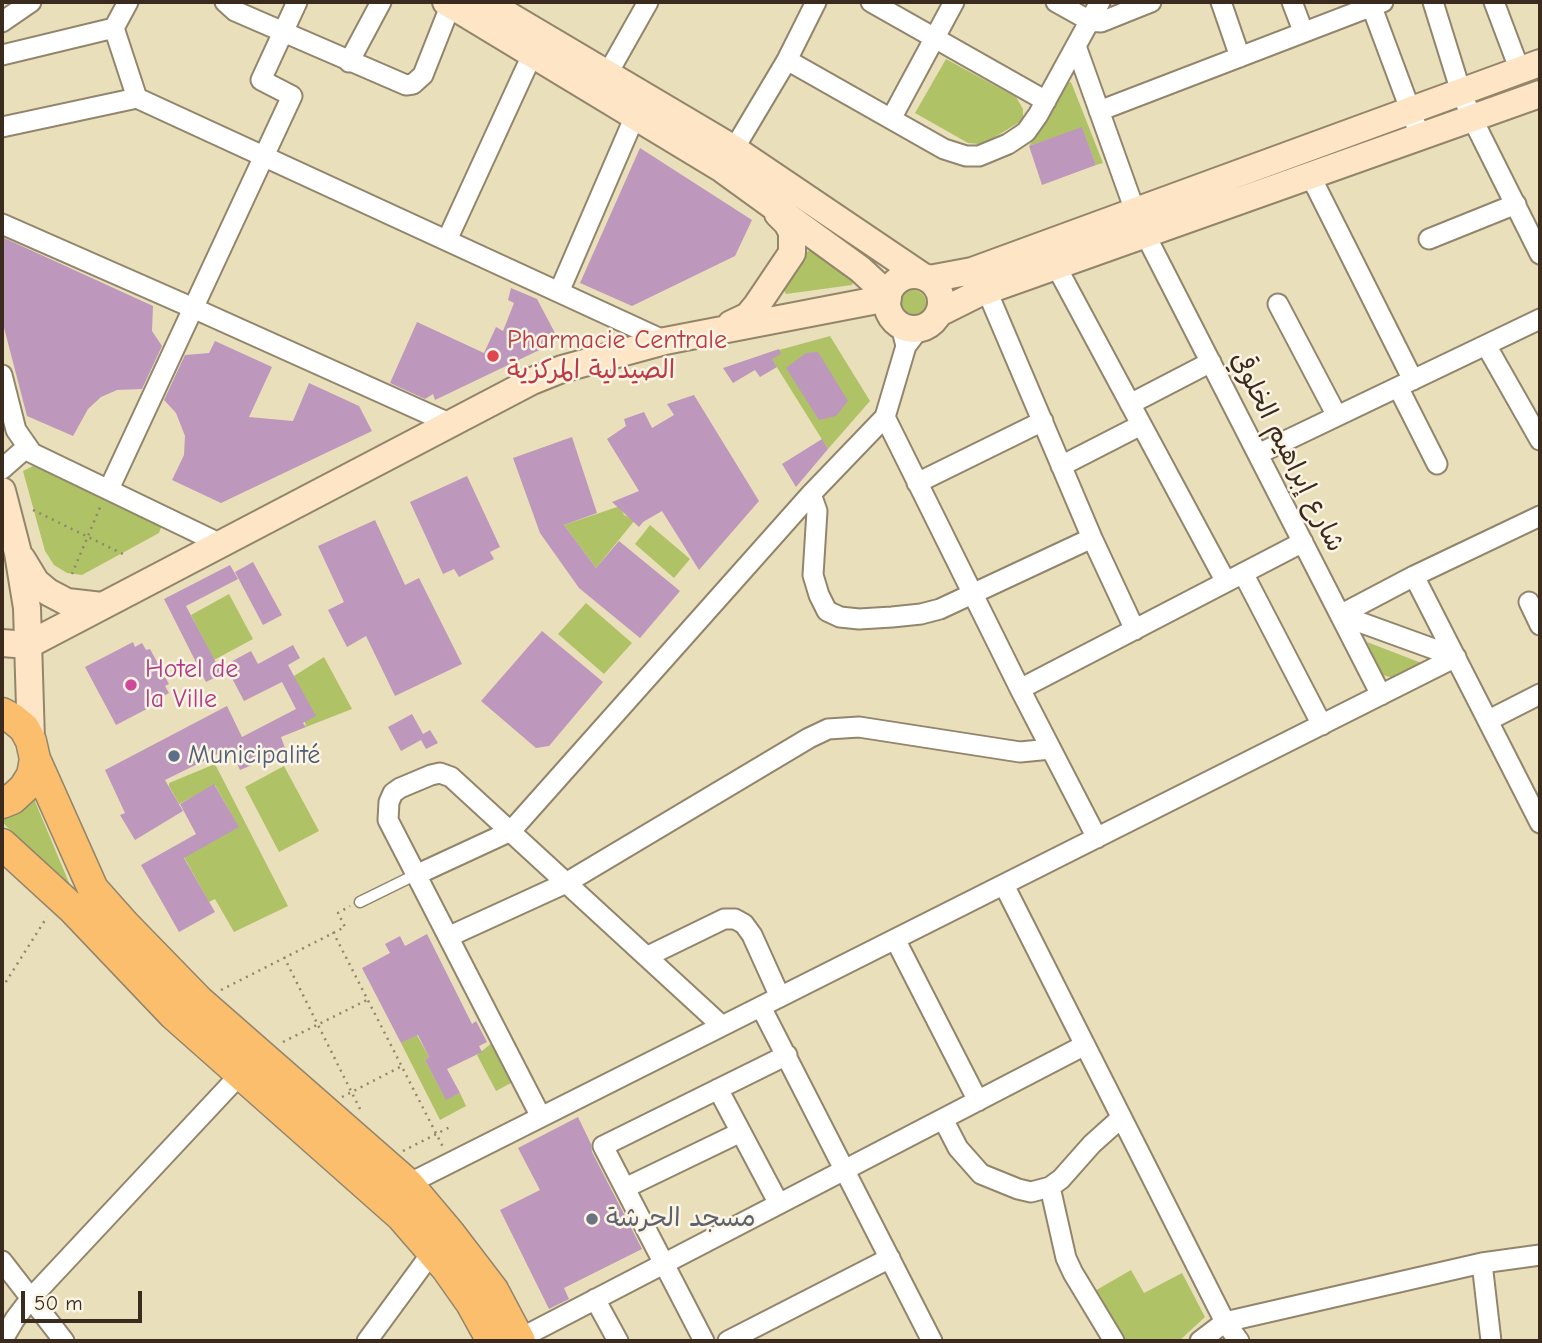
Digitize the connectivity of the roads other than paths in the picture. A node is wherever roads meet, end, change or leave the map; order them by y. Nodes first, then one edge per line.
1 (31, 2) edge
2 (128, 2) edge
3 (225, 2) edge
4 (298, 2) edge
5 (381, 2) edge
6 (648, 2) edge
7 (816, 2) edge
8 (872, 2) edge
9 (954, 2) edge
10 (1056, 2) edge
11 (1101, 2) edge
12 (1151, 2) edge
13 (1221, 2) edge
14 (1292, 2) edge
15 (1433, 2) edge
16 (1494, 2) edge
17 (450, 3) edge
18 (1375, 3) edge
19 (499, 12) edge
20 (1090, 21) junction
21 (2, 22) edge
22 (114, 28) junction
23 (282, 32) junction
24 (1303, 32) junction
25 (934, 38) junction
26 (1076, 46) junction
27 (2, 55) edge
28 (531, 55) junction
29 (1240, 57) junction
30 (787, 60) junction
31 (349, 62) junction
32 (1530, 67) edge
33 (608, 73) junction
34 (1461, 92) junction
35 (1540, 94) edge
36 (136, 98) junction
37 (1046, 101) junction
38 (1099, 111) junction
39 (1410, 111) junction
40 (635, 116) junction
41 (1472, 118) junction
42 (891, 119) junction
43 (2, 127) edge
44 (1420, 136) junction
45 (264, 157) junction
46 (728, 159) junction
47 (1310, 176) junction
48 (756, 194) junction
49 (1526, 212) edge
50 (1140, 223) junction
51 (2, 224) edge
52 (1429, 239) dead end
53 (447, 240) junction
54 (1540, 254) edge
55 (1056, 266) junction
56 (925, 278) junction
57 (987, 291) junction
58 (559, 292) junction
59 (1278, 304) dead end
60 (194, 308) junction
61 (905, 318) junction
62 (1540, 319) edge
63 (717, 330) junction
64 (665, 341) junction
65 (1486, 345) junction
66 (1211, 362) junction
67 (2, 375) edge
68 (1406, 383) junction
69 (1130, 404) junction
70 (1337, 416) junction
71 (885, 417) junction
72 (1043, 421) junction
73 (450, 424) junction
74 (1141, 425) junction
75 (1540, 440) edge
76 (27, 447) junction
77 (1258, 454) junction
78 (1437, 464) dead end
79 (1061, 466) junction
80 (2, 469) edge
81 (917, 483) junction
82 (108, 489) junction
83 (2, 491) edge
84 (811, 494) junction
85 (1540, 516) edge
86 (1092, 538) junction
87 (1303, 542) junction
88 (223, 545) junction
89 (18, 553) junction
90 (1414, 576) junction
91 (1235, 578) junction
92 (973, 595) junction
93 (1529, 602) dead end
94 (102, 606) junction
95 (1340, 615) junction
96 (1540, 625) edge
97 (1135, 630) junction
98 (2, 643) edge
99 (28, 645) junction
100 (1456, 657) junction
101 (1020, 689) junction
102 (1540, 694) edge
103 (1381, 695) junction
104 (2, 713) edge
105 (1489, 720) junction
106 (1322, 725) junction
107 (1051, 749) junction
108 (33, 750) junction
109 (2, 803) edge
110 (1540, 822) edge
111 (511, 831) junction
112 (1097, 838) junction
113 (2, 844) edge
114 (418, 874) junction
115 (566, 883) junction
116 (1004, 885) junction
117 (75, 899) junction
118 (360, 902) road end
119 (450, 936) junction
120 (895, 939) junction
121 (648, 956) junction
122 (780, 997) junction
123 (761, 1007) junction
124 (722, 1026) junction
125 (1085, 1045) junction
126 (787, 1055) junction
127 (258, 1058) junction
128 (718, 1089) junction
129 (978, 1101) junction
130 (541, 1117) junction
131 (1121, 1118) junction
132 (943, 1119) junction
133 (741, 1132) junction
134 (846, 1170) junction
135 (1050, 1187) junction
136 (625, 1188) junction
137 (395, 1191) junction
138 (779, 1204) junction
139 (433, 1251) junction
140 (1540, 1255) edge
141 (890, 1258) junction
142 (2, 1261) edge
143 (1482, 1263) junction
144 (664, 1264) junction
145 (31, 1298) junction
146 (595, 1299) junction
147 (1225, 1322) junction
148 (2, 1341) edge
149 (64, 1341) edge
150 (367, 1341) edge
151 (510, 1341) edge
152 (618, 1341) edge
153 (705, 1341) edge
154 (728, 1341) edge
155 (932, 1341) edge
156 (1114, 1341) edge
157 (1200, 1341) edge
158 (1239, 1341) edge
159 (1491, 1341) edge

1 - 21 street
2 - 22 street
3 - 23 street
4 - 23 street
5 - 31 street
6 - 33 street
7 - 30 street
8 - 25 street
9 - 25 street
10 - 20 street
11 - 20 street
12 - 20 street
13 - 29 street
14 - 24 street
15 - 34 street
16 - 32 street
17 - 19 main road
17 - 31 street
18 - 24 street
18 - 39 street
19 - 28 main road
19 - 33 main road
20 - 26 street
22 - 27 street
22 - 36 street
23 - 31 street
23 - 45 street
24 - 29 street
25 - 37 street
25 - 42 street
26 - 37 street
26 - 38 street, شارع إبراهيم الخلوقي
28 - 40 main road
28 - 53 street
29 - 38 street
30 - 42 street
30 - 46 street
32 - 34 main road
33 - 46 main road
34 - 39 main road
34 - 41 street
35 - 41 main road
36 - 43 street
36 - 45 street
37 - 42 street
38 - 50 street, شارع إبراهيم الخلوقي
39 - 44 street
39 - 50 main road
40 - 46 main road
40 - 58 street
41 - 44 main road
41 - 49 street
44 - 47 main road
45 - 53 street
45 - 60 street
46 - 48 main road
46 - 56 main road
47 - 50 main road
47 - 68 street
48 - 61 main road
48 - 63 main road
49 - 52 street
49 - 54 street
50 - 55 main road
50 - 56 main road
50 - 66 street, شارع إبراهيم الخلوقي
51 - 60 street
53 - 58 street
55 - 57 main road
55 - 69 street
56 - 61 main road
56 - 61 main road
57 - 61 main road
57 - 72 street
58 - 64 street
59 - 70 street
60 - 73 street
60 - 82 street
61 - 63 main road
61 - 71 street
62 - 65 street
63 - 64 main road
64 - 73 main road
65 - 68 street
65 - 75 street
66 - 69 street
66 - 77 street, شارع إبراهيم الخلوقي
67 - 76 street
68 - 70 street
68 - 78 street
69 - 74 street
70 - 77 street
71 - 81 street
71 - 84 street
72 - 79 street
72 - 81 street
73 - 88 main road
74 - 79 street
74 - 91 street
76 - 80 street
76 - 82 street
77 - 87 street, شارع إبراهيم الخلوقي
79 - 86 street
81 - 92 street
82 - 88 street
83 - 89 main road
84 - 92 street
84 - 111 street
85 - 90 street
86 - 92 street
86 - 97 street
87 - 91 street
87 - 95 street, شارع إبراهيم الخلوقي
88 - 94 main road
89 - 94 main road
89 - 99 main road
90 - 95 street
90 - 100 street
91 - 97 street
91 - 106 street
92 - 101 street
93 - 96 street
94 - 99 main road
95 - 100 street
95 - 103 street, شارع إبراهيم الخلوقي
97 - 101 street
98 - 99 main road
99 - 108 main road
100 - 103 street
100 - 105 street
101 - 107 street
102 - 105 street
103 - 106 street
104 - 108 main road
105 - 110 street
106 - 112 street
107 - 112 street
107 - 115 street
108 - 109 main road
108 - 117 main road
111 - 114 street
111 - 114 street
111 - 115 street
112 - 116 street
113 - 117 main road
114 - 118 lane
114 - 119 street
115 - 119 street
115 - 121 street
116 - 120 street
116 - 125 street
117 - 127 main road
117 - 127 main road
119 - 130 street
120 - 122 street
120 - 129 street
121 - 122 street
121 - 124 street
122 - 123 street
123 - 124 street
123 - 126 street
124 - 130 street
125 - 129 street
125 - 131 street
126 - 128 street
126 - 134 street
127 - 137 main road
127 - 145 street
128 - 133 street
128 - 136 street
129 - 132 street
130 - 137 street
131 - 135 street
131 - 147 street
132 - 134 street
132 - 135 street
133 - 136 street
133 - 138 street
134 - 138 street
134 - 141 street
135 - 156 street
136 - 144 street
137 - 139 main road
137 - 151 main road
138 - 144 street
139 - 150 street
139 - 151 main road
140 - 143 street
141 - 154 street
141 - 155 street
142 - 145 street
143 - 147 street
143 - 159 street
144 - 146 street
144 - 153 street
145 - 148 street
145 - 149 street
146 - 151 street
146 - 152 street
147 - 157 street
147 - 158 street

